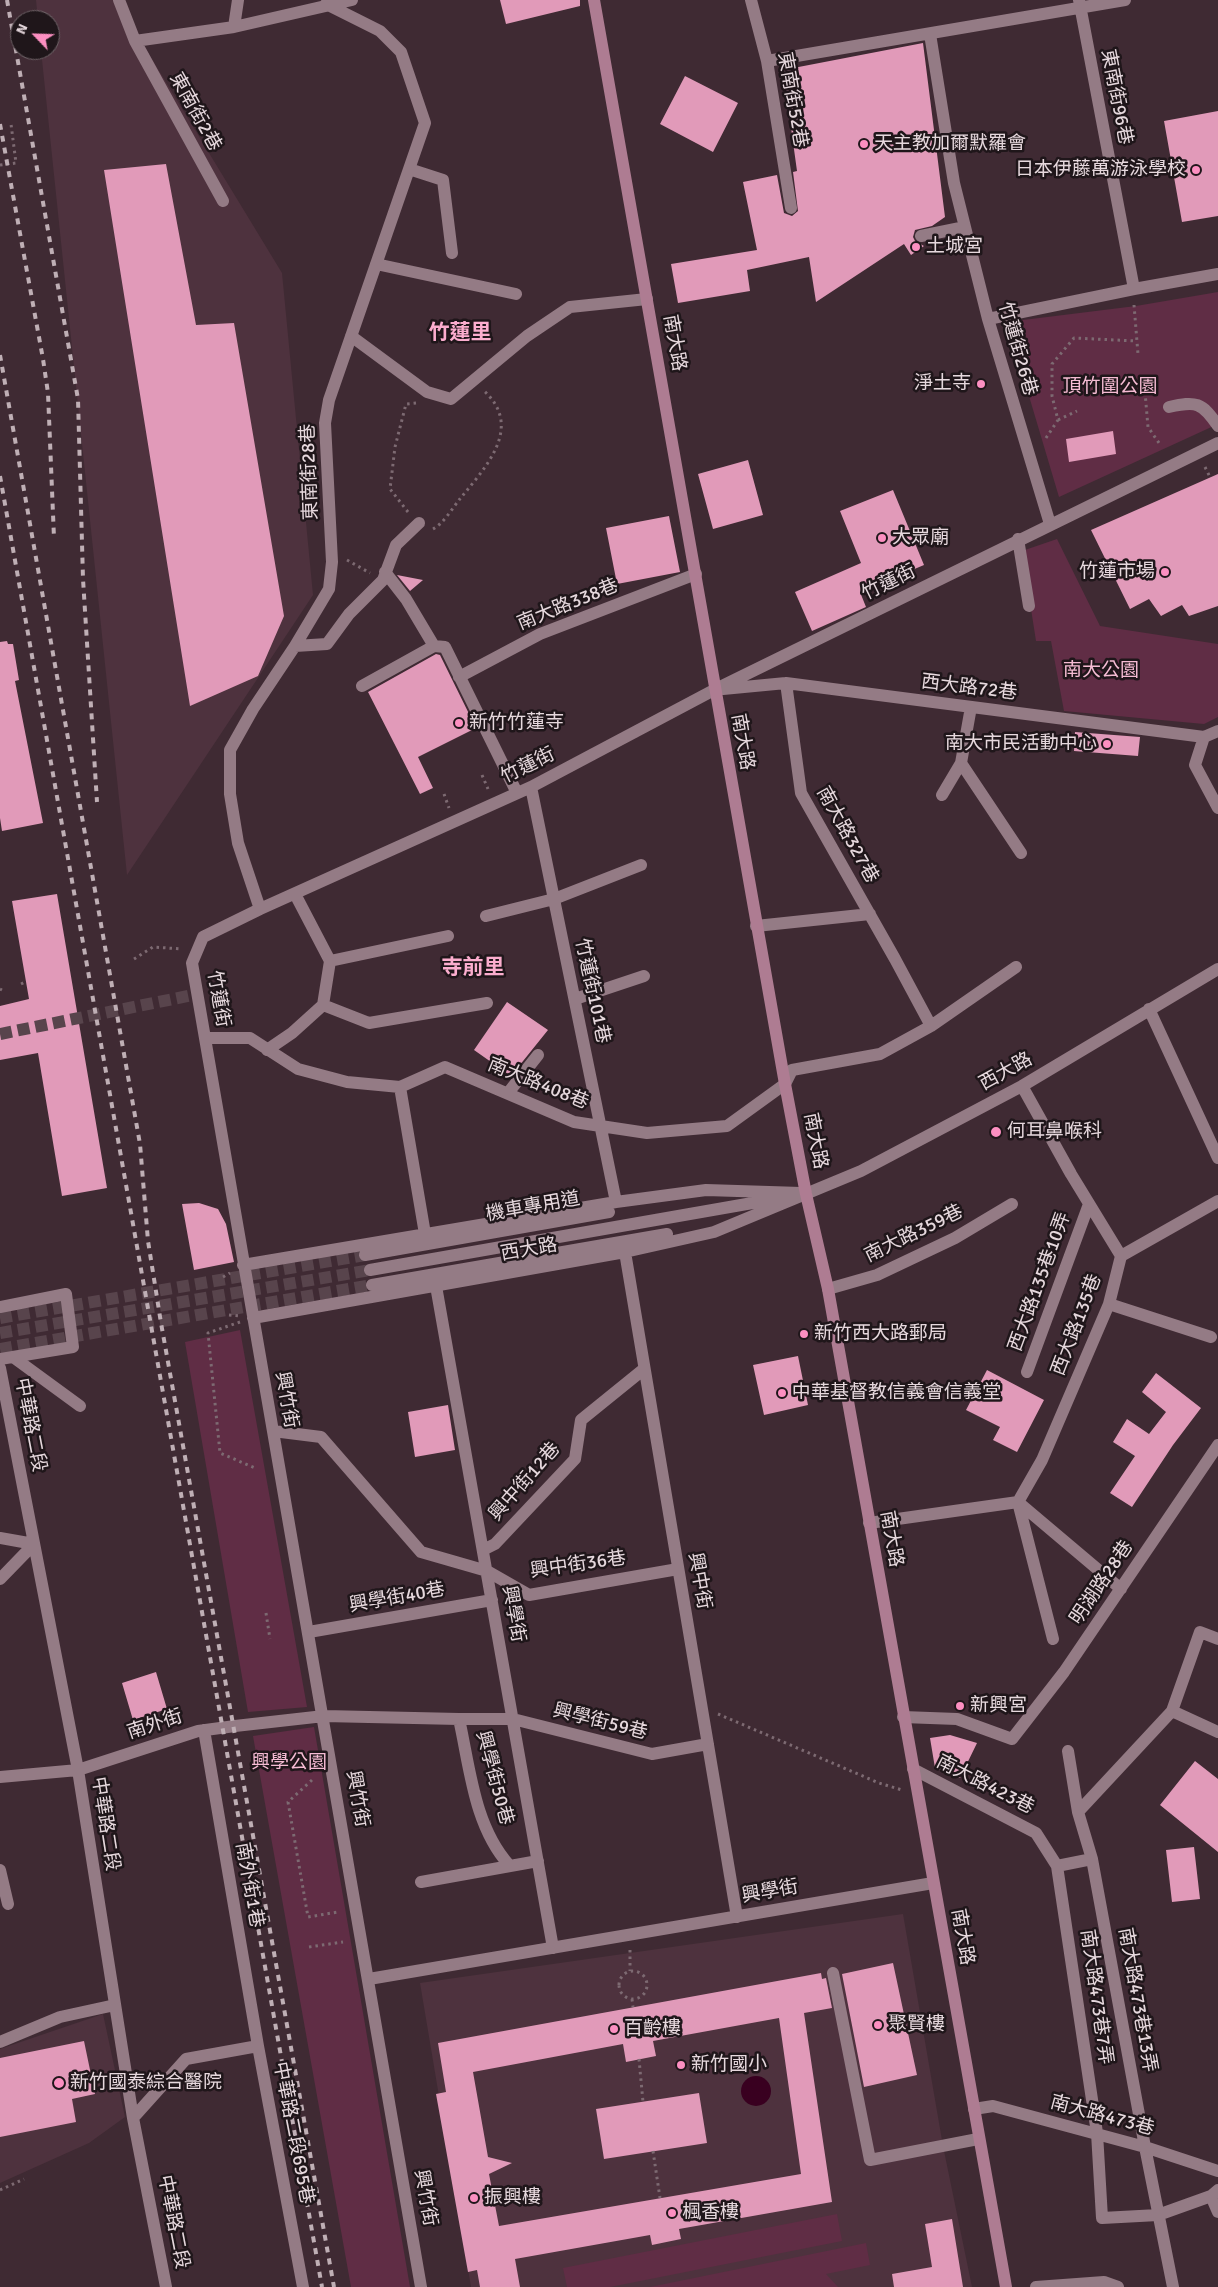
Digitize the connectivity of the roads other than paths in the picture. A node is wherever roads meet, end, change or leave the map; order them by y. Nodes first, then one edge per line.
1 (119, 0) edge
2 (238, 0) edge
3 (352, 0) edge
4 (594, 0) edge
5 (751, 0) edge
6 (1125, 0) edge
7 (326, 4) junction
8 (1080, 4) edge
9 (234, 27) junction
10 (930, 34) junction
11 (135, 41) junction
12 (767, 61) junction
13 (409, 169) junction
14 (223, 201) dead end
15 (791, 208) dead end
16 (965, 227) junction
17 (921, 236) dead end
18 (452, 253) dead end
19 (376, 264) junction
20 (1218, 274) edge
21 (1134, 289) junction
22 (516, 294) dead end
23 (647, 299) junction
24 (988, 319) junction
25 (350, 336) junction
26 (1169, 408) dead end
27 (1218, 426) edge
28 (1218, 443) edge
29 (1050, 524) junction
30 (417, 525) road end
31 (1018, 540) junction
32 (696, 574) junction
33 (384, 576) junction
34 (1029, 606) dead end
35 (296, 646) junction
36 (434, 646) junction
37 (459, 678) junction
38 (786, 683) junction
39 (362, 686) dead end
40 (714, 690) junction
41 (972, 707) junction
42 (1218, 731) edge
43 (1204, 737) junction
44 (962, 763) junction
45 (531, 788) junction
46 (517, 793) junction
47 (942, 795) dead end
48 (1218, 808) edge
49 (1021, 853) dead end
50 (641, 865) dead end
51 (295, 894) junction
52 (554, 898) junction
53 (260, 909) junction
54 (870, 914) junction
55 (486, 916) dead end
56 (756, 926) junction
57 (448, 936) dead end
58 (330, 961) junction
59 (1016, 967) dead end
60 (1218, 969) edge
61 (644, 976) dead end
62 (575, 999) junction
63 (487, 1003) dead end
64 (323, 1005) junction
65 (1149, 1009) junction
66 (930, 1026) junction
67 (206, 1038) junction
68 (267, 1050) junction
69 (538, 1055) dead end
70 (785, 1084) junction
71 (1022, 1086) junction
72 (400, 1087) junction
73 (508, 1093) junction
74 (600, 1126) junction
75 (1218, 1158) edge
76 (706, 1190) junction
77 (806, 1194) junction
78 (1218, 1201) edge
79 (616, 1202) junction
80 (1012, 1204) dead end
81 (1089, 1204) junction
82 (714, 1232) junction
83 (424, 1234) junction
84 (625, 1252) junction
85 (365, 1256) tunnel mouth
86 (1121, 1256) junction
87 (243, 1265) junction
88 (370, 1270) tunnel mouth
89 (372, 1285) tunnel mouth
90 (436, 1286) junction
91 (828, 1289) junction
92 (1109, 1304) junction
93 (0, 1307) edge
94 (253, 1318) junction
95 (1211, 1337) dead end
96 (14, 1357) junction
97 (0, 1359) edge
98 (0, 1368) edge
99 (644, 1368) junction
100 (1027, 1372) dead end
101 (80, 1406) dead end
102 (273, 1431) junction
103 (1218, 1445) edge
104 (1018, 1502) junction
105 (869, 1523) junction
106 (0, 1538) edge
107 (483, 1550) junction
108 (678, 1570) junction
109 (487, 1571) junction
110 (0, 1579) edge
111 (1121, 1589) junction
112 (492, 1600) junction
113 (309, 1632) junction
114 (1053, 1639) dead end
115 (1218, 1639) edge
116 (1172, 1711) junction
117 (324, 1716) junction
118 (903, 1717) junction
119 (459, 1719) junction
120 (513, 1719) junction
121 (204, 1730) junction
122 (1218, 1732) edge
123 (708, 1744) junction
124 (1068, 1751) dead end
125 (913, 1769) junction
126 (78, 1770) junction
127 (0, 1777) edge
128 (1078, 1812) junction
129 (1092, 1859) junction
130 (538, 1861) junction
131 (509, 1865) junction
132 (1057, 1866) junction
133 (0, 1870) edge
134 (421, 1882) dead end
135 (933, 1883) junction
136 (8, 1904) dead end
137 (737, 1917) junction
138 (553, 1948) junction
139 (833, 1974) dead end
140 (369, 1980) junction
141 (115, 2005) junction
142 (0, 2042) edge
143 (258, 2046) junction
144 (974, 2109) junction
145 (133, 2118) junction
146 (1097, 2133) junction
147 (978, 2139) junction
148 (1144, 2147) junction
149 (1218, 2171) edge
150 (1214, 2193) edge
151 (1218, 2212) edge
152 (1158, 2215) junction
153 (166, 2287) edge
154 (303, 2287) edge
155 (422, 2287) edge
156 (1006, 2287) edge
157 (1036, 2287) edge
158 (1118, 2287) edge
159 (1174, 2287) edge

1 - 11 street, 東南街2巷
2 - 9 street
3 - 7 street
4 - 23 main road, 南大路
5 - 12 street, 東南街52巷
6 - 8 street
7 - 9 street
7 - 13 street, 東南街28巷
8 - 10 street
8 - 21 street, 東南街96巷
9 - 11 street
10 - 12 street
10 - 16 street, 竹蓮街26巷
11 - 14 street, 東南街2巷
12 - 15 street, 東南街52巷
13 - 18 street
13 - 19 street, 東南街28巷
16 - 17 street
16 - 24 street, 竹蓮街26巷
19 - 22 street
19 - 25 street, 東南街28巷
20 - 21 street
21 - 24 street
23 - 25 street
23 - 32 main road, 南大路
24 - 29 street, 竹蓮街26巷
25 - 35 street, 東南街28巷
26 - 27 street
28 - 29 street, 竹蓮街
29 - 31 street, 竹蓮街
30 - 33 street
31 - 34 street
31 - 40 street, 竹蓮街
32 - 37 street, 南大路338巷
32 - 40 main road, 南大路
33 - 35 street
33 - 36 street
35 - 53 street, 東南街28巷
36 - 37 street
36 - 39 street
37 - 46 street
38 - 40 street, 西大路72巷
38 - 41 street, 西大路72巷
38 - 54 street, 南大路327巷
40 - 45 street, 竹蓮街
40 - 56 main road, 南大路
41 - 43 street, 西大路72巷
41 - 44 street
42 - 43 street
43 - 48 street
44 - 47 street
44 - 49 street
45 - 46 street, 竹蓮街
45 - 52 street, 竹蓮街101巷
46 - 51 street, 竹蓮街
50 - 52 street
51 - 53 street, 竹蓮街
51 - 58 street
52 - 55 street
52 - 62 street, 竹蓮街101巷
53 - 67 street, 竹蓮街
54 - 56 street, 南大路327巷
54 - 66 street, 南大路327巷
56 - 70 main road, 南大路
57 - 58 street
58 - 64 street
59 - 66 street
60 - 65 street, 西大路
61 - 62 street
62 - 74 street, 竹蓮街101巷
63 - 64 street
64 - 68 street
65 - 71 street, 西大路
65 - 75 street
66 - 70 street
67 - 68 street
67 - 87 street, 竹蓮街
68 - 72 street
69 - 73 street
70 - 74 street, 南大路408巷
70 - 77 main road, 南大路
71 - 77 street, 西大路
71 - 81 street, 西大路135巷
72 - 73 street, 南大路408巷
72 - 83 street
73 - 74 street, 南大路408巷
74 - 79 street, 竹蓮街101巷
76 - 77 street, 西大路
76 - 79 street, 西大路
76 - 85 street, 機車專用道
77 - 82 street, 西大路
77 - 88 street, 西大路
77 - 91 main road, 南大路
78 - 86 street
79 - 83 street, 西大路
80 - 91 street, 南大路359巷
81 - 86 street, 西大路135巷
81 - 100 street, 西大路135巷10弄
82 - 84 street, 西大路
82 - 89 street
83 - 87 street, 西大路
84 - 90 street, 西大路
84 - 99 street, 興中街
86 - 92 street, 西大路135巷
87 - 94 street, 竹蓮街
90 - 94 street, 西大路
90 - 107 street, 興學街
91 - 105 main road, 南大路
92 - 95 street
92 - 104 street, 西大路135巷
93 - 96 street
94 - 102 street, 興竹街
96 - 97 street
96 - 101 street
98 - 126 street, 中華路二段
99 - 107 street, 興中街12巷
99 - 108 street, 興中街
102 - 109 street, 興中街36巷
102 - 113 street, 興竹街
103 - 111 street, 明湖路28巷
104 - 105 street
104 - 111 street
104 - 114 street
105 - 118 main road, 南大路
106 - 110 street
107 - 109 street, 興學街
108 - 109 street, 興中街36巷
108 - 123 street, 興中街
109 - 112 street, 興學街
111 - 118 street, 明湖路28巷
112 - 113 street, 興學街40巷
112 - 120 street, 興學街
113 - 117 street, 興竹街
115 - 116 street
116 - 122 street
116 - 128 street
117 - 119 street, 南外街
117 - 121 street, 南外街
117 - 140 street, 興竹街
118 - 125 main road, 南大路
119 - 120 street, 興學街50巷
119 - 131 street, 興學街50巷
120 - 123 street, 興學街59巷
120 - 130 street, 興學街
121 - 126 street, 南外街
121 - 143 street, 南外街1巷
123 - 137 street, 興中街
124 - 128 street
125 - 132 street, 南大路423巷
125 - 135 main road, 南大路
126 - 127 street, 南外街
126 - 141 street, 中華路二段
128 - 129 street
129 - 132 street
129 - 148 street, 南大路473巷13弄
130 - 131 street
130 - 138 street, 興學街
131 - 134 street
132 - 146 street, 南大路473巷7弄
133 - 136 street
135 - 137 street, 興學街
135 - 144 main road, 南大路
137 - 138 street, 興學街
138 - 140 street, 興學街
139 - 147 street
140 - 155 street, 興竹街
141 - 142 street
141 - 145 street, 中華路二段
143 - 145 street, 中華路二段695巷
143 - 154 street, 中華路二段695巷
144 - 146 street, 南大路473巷
144 - 147 main road, 南大路
145 - 153 street, 中華路二段
146 - 148 street, 南大路473巷
146 - 152 street, 南大路473巷7弄
147 - 156 main road, 南大路
148 - 149 street, 南大路473巷
148 - 152 street, 南大路473巷13弄
150 - 151 street
150 - 152 street
152 - 159 street, 南大路473巷13弄
157 - 158 street

